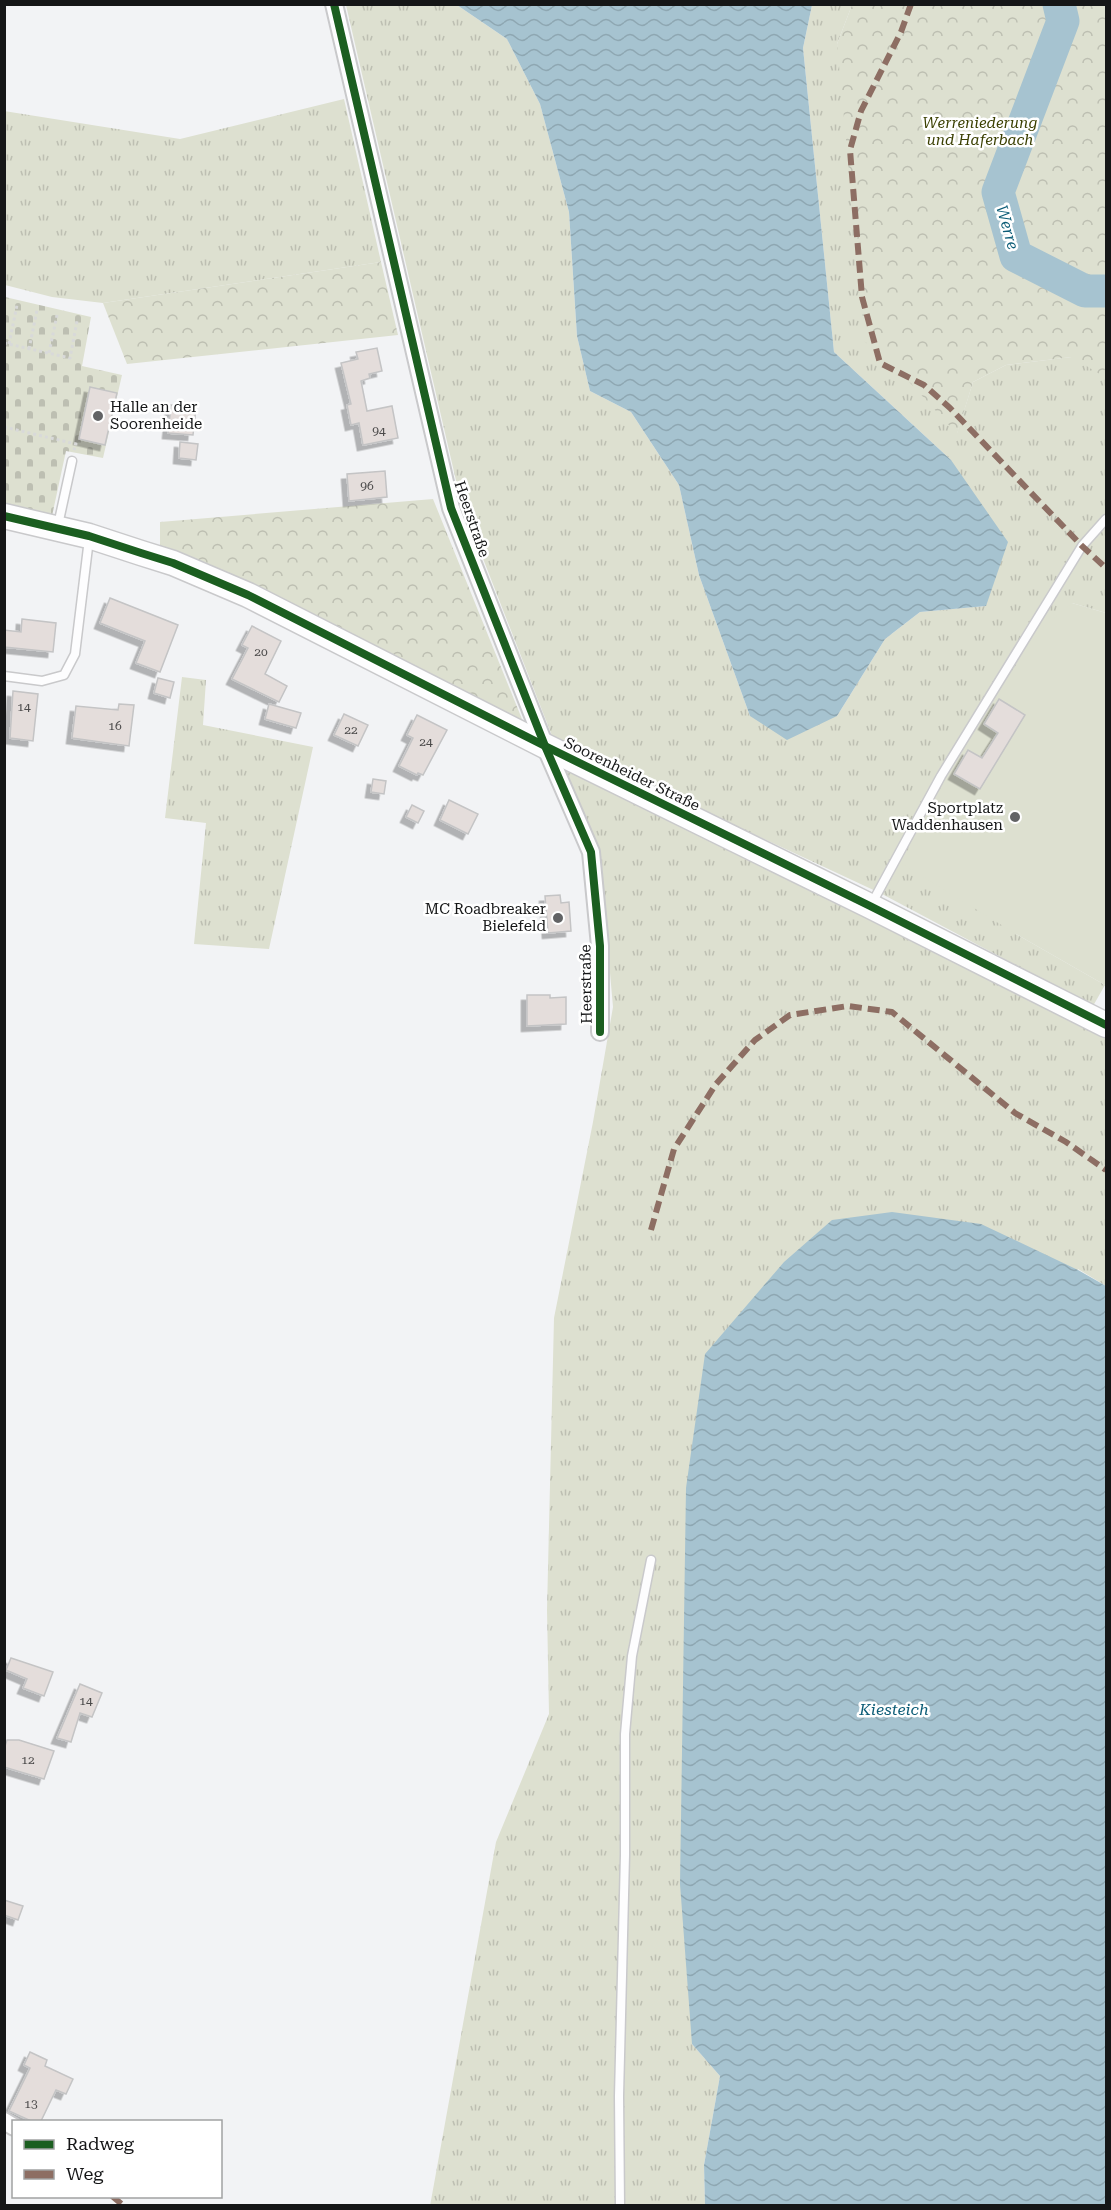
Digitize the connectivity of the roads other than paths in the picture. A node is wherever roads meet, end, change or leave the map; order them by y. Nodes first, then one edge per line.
1 (334, 4) edge
2 (72, 461) road end
3 (4, 516) edge
4 (1107, 519) edge
5 (58, 529) junction
6 (89, 536) junction
7 (4, 676) edge
8 (545, 746) junction
9 (870, 906) junction
10 (1107, 1025) edge
11 (600, 1032) dead end
12 (651, 1560) dead end
13 (620, 2205) edge

1 - 8 street, Heerstraße
2 - 5 lane
3 - 5 main road, Soorenheider Straße
4 - 9 lane
5 - 6 main road, Soorenheider Straße
6 - 7 lane
6 - 8 main road, Soorenheider Straße
8 - 9 main road, Soorenheider Straße
8 - 11 street, Heerstraße
9 - 10 main road, Soorenheider Straße
12 - 13 lane

